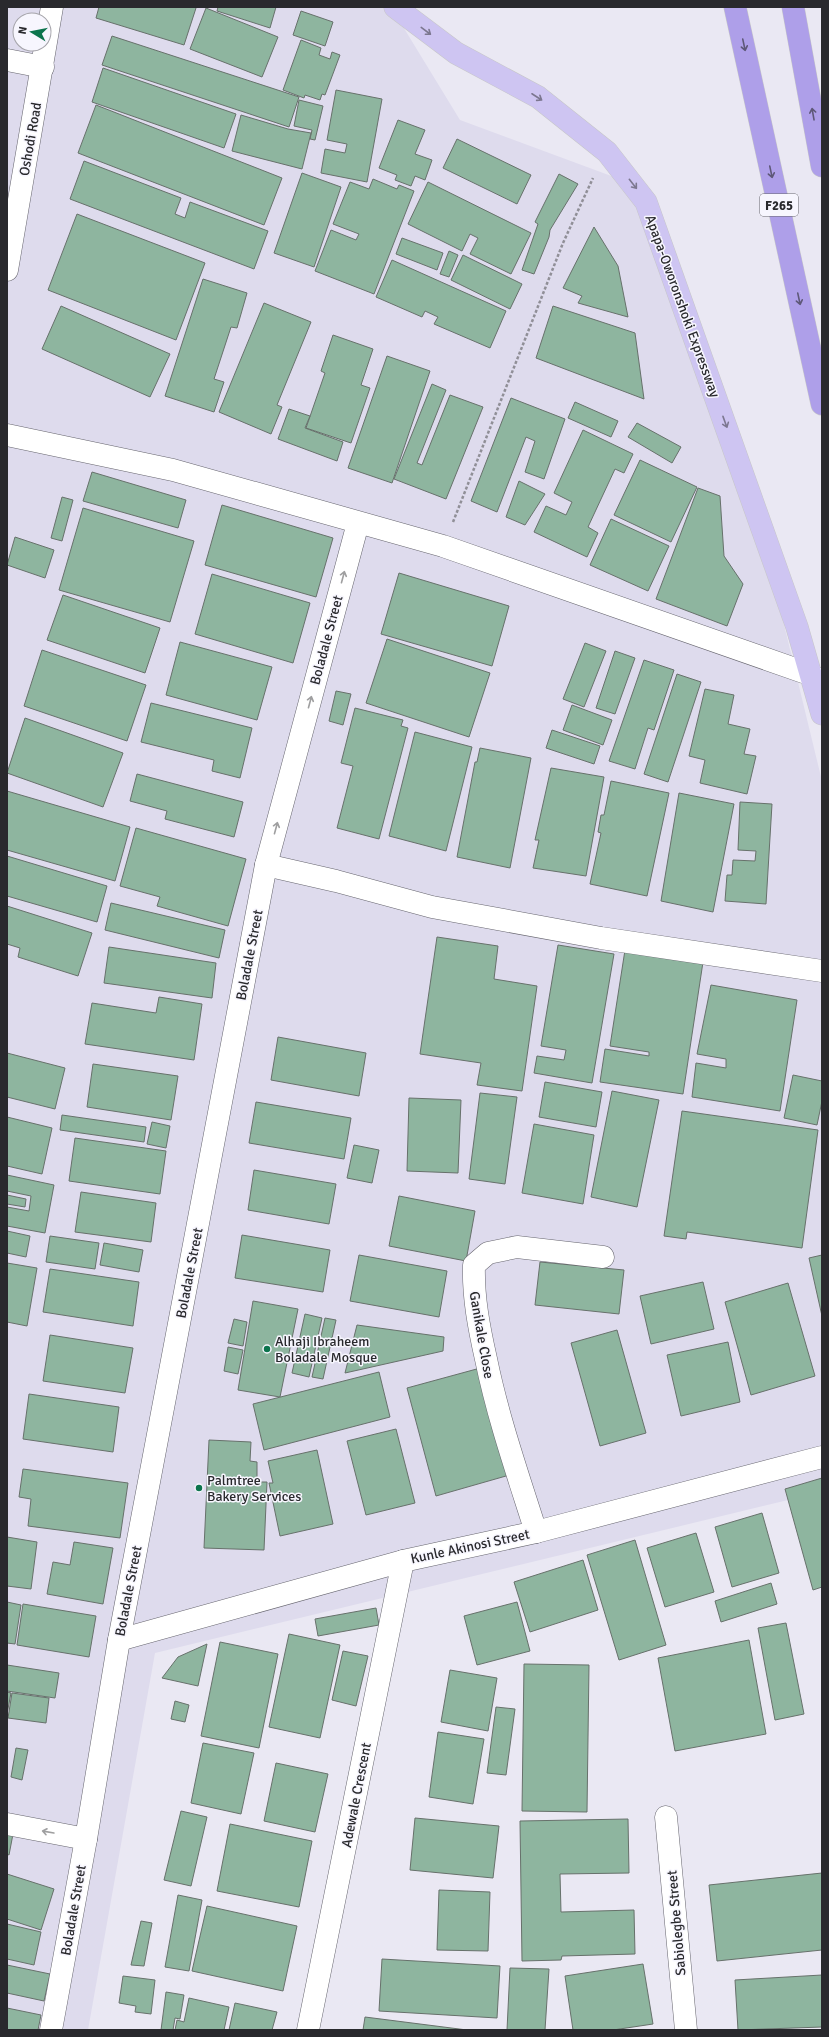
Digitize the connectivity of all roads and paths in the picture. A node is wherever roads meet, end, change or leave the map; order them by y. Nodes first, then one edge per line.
1 (52, 7) edge
2 (395, 7) edge
3 (735, 7) edge
4 (793, 7) edge
5 (7, 60) edge
6 (43, 67) junction
7 (607, 152) junction
8 (822, 166) edge
9 (7, 270) edge
10 (822, 404) edge
11 (7, 435) edge
12 (358, 523) junction
13 (443, 546) junction
14 (812, 675) junction
15 (822, 714) edge
16 (266, 865) junction
17 (822, 971) edge
18 (602, 1257) dead end
19 (822, 1457) edge
20 (536, 1532) junction
21 (403, 1560) junction
22 (119, 1640) junction
23 (666, 1816) dead end
24 (7, 1824) edge
25 (86, 1839) junction
26 (51, 2030) edge
27 (308, 2030) edge
28 (686, 2030) edge

1 - 6 street, Oshodi Road
2 -> 7 main road, Apapa-Oworonshoki Expressway
3 -> 10 highway, F265
8 -> 4 highway
5 - 6 street
6 - 9 street, Oshodi Road
7 - 13 path
7 -> 14 main road, Apapa-Oworonshoki Expressway
11 - 12 street
12 - 13 street
16 -> 12 street, Boladale Street
13 - 14 street
14 - 15 main road, Apapa-Oworonshoki Expressway
16 - 17 street
16 - 22 street, Boladale Street
18 - 20 street, Ganikale Close
19 - 20 street, Kunle Akinosi Street
20 - 21 street, Kunle Akinosi Street
21 - 22 street, Kunle Akinosi Street
21 - 27 street, Adewale Crescent
22 - 25 street, Boladale Street
23 - 28 street, Sabiolegbe Street
25 -> 24 street
25 - 26 street, Boladale Street

